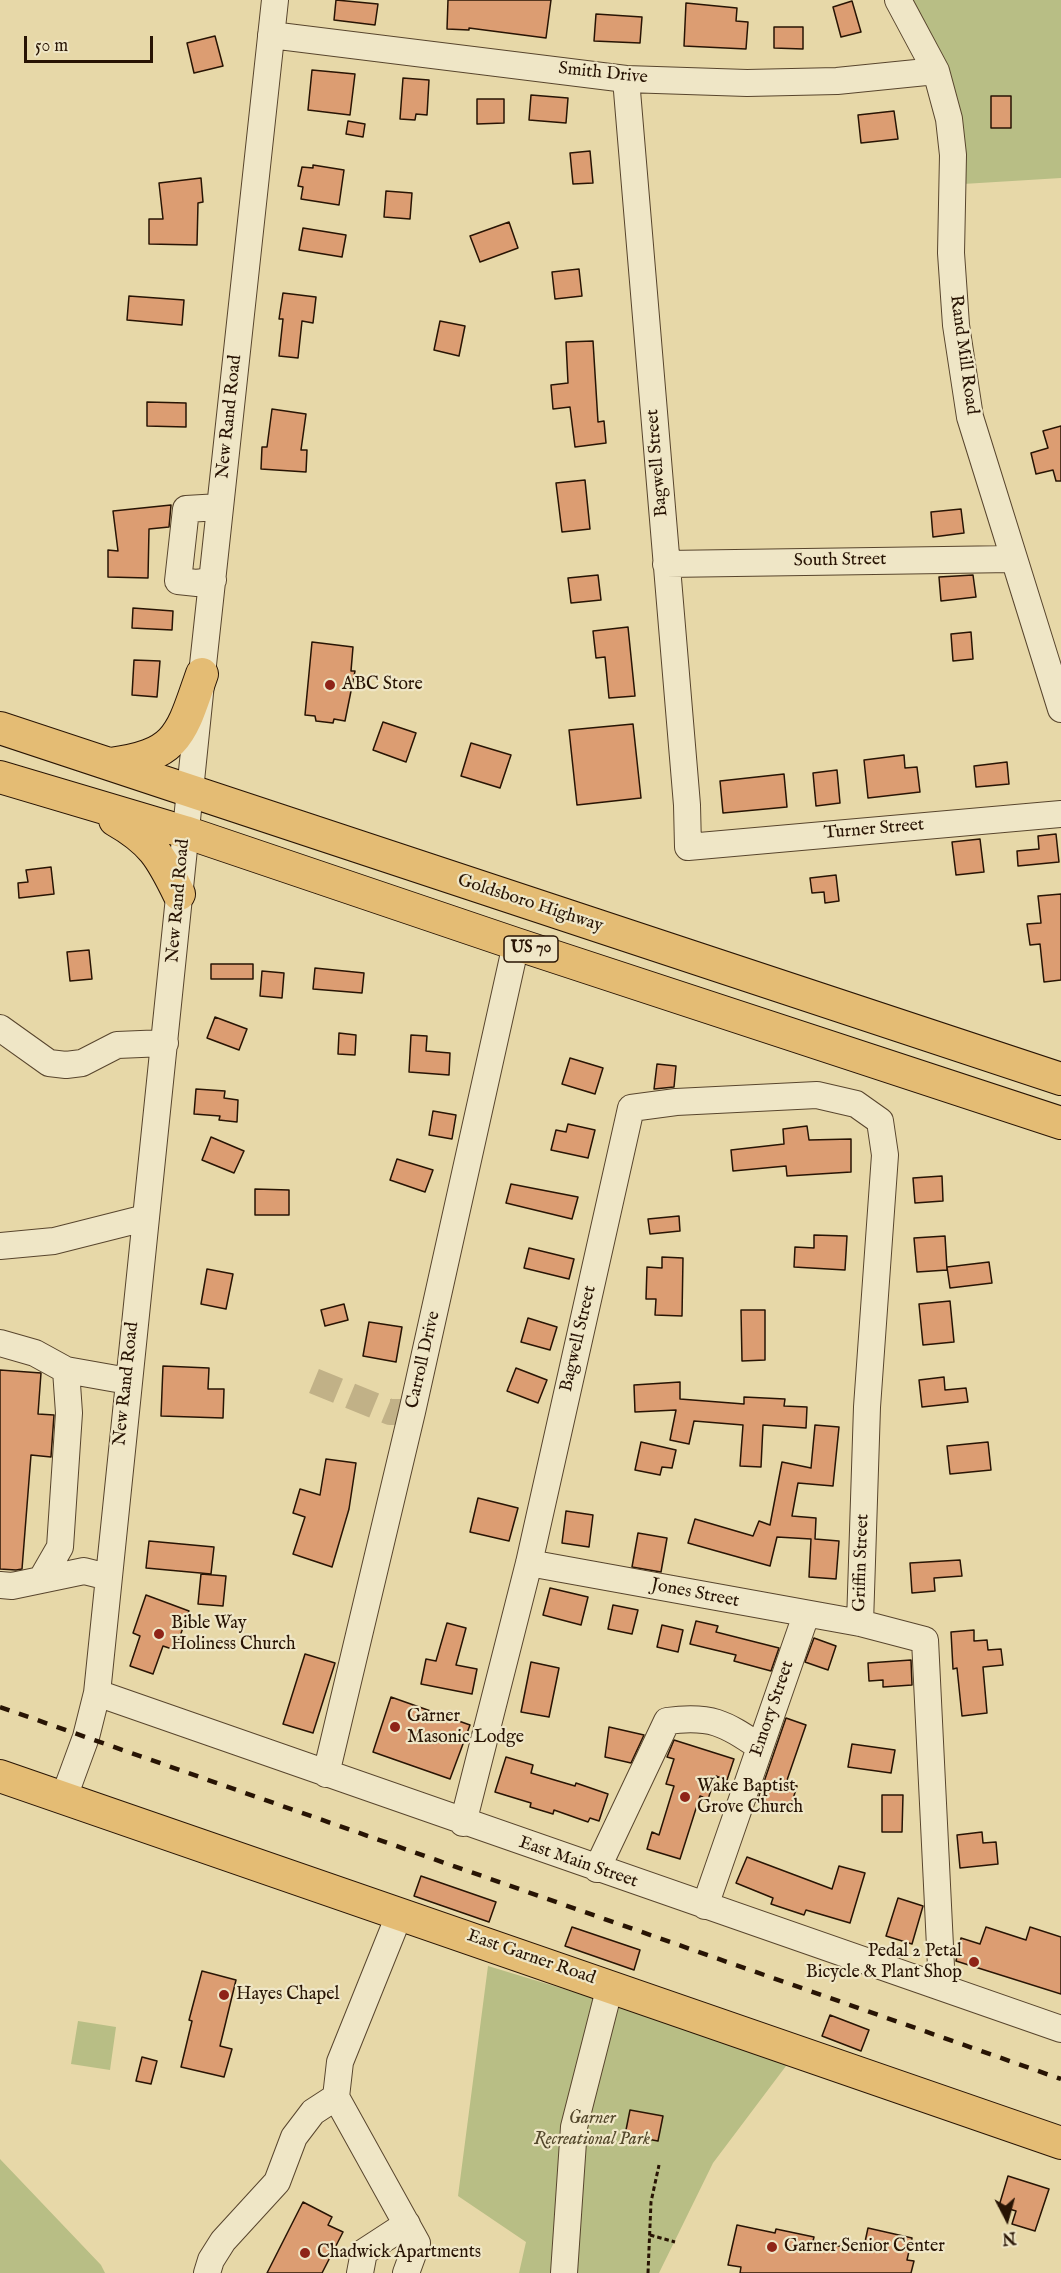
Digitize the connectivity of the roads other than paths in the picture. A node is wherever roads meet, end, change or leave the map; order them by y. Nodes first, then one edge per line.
1 (275, 0) edge
2 (898, 0) edge
3 (271, 35) junction
4 (936, 71) junction
5 (626, 79) junction
6 (220, 507) junction
7 (182, 539) junction
8 (217, 542) junction
9 (1013, 559) junction
10 (666, 564) junction
11 (213, 580) junction
12 (202, 674) junction
13 (1061, 709) edge
14 (0, 728) edge
15 (110, 765) junction
16 (0, 777) edge
17 (191, 792) junction
18 (83, 801) junction
19 (1061, 814) edge
20 (185, 832) junction
21 (688, 847) joint
22 (179, 894) junction
23 (516, 944) junction
24 (0, 1028) edge
25 (165, 1043) junction
26 (1061, 1079) edge
27 (1061, 1123) edge
28 (881, 1126) joint
29 (145, 1218) junction
30 (0, 1246) edge
31 (0, 1343) edge
32 (66, 1370) junction
33 (127, 1389) junction
34 (60, 1547) junction
35 (529, 1563) junction
36 (96, 1574) junction
37 (41, 1580) junction
38 (0, 1585) edge
39 (806, 1615) junction
40 (860, 1623) junction
41 (97, 1693) junction
42 (760, 1747) junction
43 (326, 1774) junction
44 (0, 1776) edge
45 (64, 1797) junction
46 (464, 1823) junction
47 (597, 1869) junction
48 (705, 1906) junction
49 (400, 1913) junction
50 (610, 1986) junction
51 (942, 1987) junction
52 (1061, 2029) edge
53 (336, 2097) junction
54 (1061, 2143) edge
55 (407, 2224) junction
56 (207, 2273) edge
57 (360, 2273) edge
58 (406, 2273) edge
59 (564, 2273) edge

1 - 3 street, New Rand Road
2 - 4 street, Rand Mill Road
3 - 5 street, Smith Drive
3 - 6 street, New Rand Road
4 - 5 street, Smith Drive
4 - 9 street, Rand Mill Road
5 - 10 street, Bagwell Street
6 - 7 street
6 - 8 street, New Rand Road
7 - 8 street
7 - 11 street
8 - 11 street, New Rand Road
9 - 10 street, South Street
9 - 13 street, Rand Mill Road
10 - 21 street, Bagwell Street
11 - 12 street, New Rand Road
12 - 15 main road
12 - 17 street, New Rand Road
14 - 15 main road, Goldsboro Highway / US 70
15 - 17 main road, Goldsboro Highway / US 70
16 - 18 main road, US 70
17 - 20 street, New Rand Road
17 - 26 main road, Goldsboro Highway / US 70
18 - 20 main road, US 70
18 - 22 main road
19 - 21 street, Turner Street
20 - 22 street, New Rand Road
20 - 23 main road, US 70
22 - 25 street, New Rand Road
23 - 27 main road, US 70
23 - 43 street, Carroll Drive
24 - 25 street
25 - 29 street, New Rand Road
28 - 35 street, Bagwell Street
28 - 40 street, Griffin Street
29 - 30 street
29 - 33 street, New Rand Road
31 - 32 street
32 - 33 street
32 - 34 street
33 - 36 street, New Rand Road
34 - 36 street
34 - 37 street
35 - 39 street, Jones Street
35 - 46 street, Bagwell Street
36 - 37 street
36 - 41 street, New Rand Road
37 - 38 street
39 - 40 street, Jones Street
39 - 42 street, Emory Street
40 - 51 street, Griffin Street
41 - 43 street, East Main Street
41 - 45 street, New Rand Road
42 - 47 street
42 - 48 street, Emory Street
43 - 46 street, East Main Street
44 - 45 main road, East Garner Road
45 - 49 main road, East Garner Road
46 - 47 street, East Main Street
47 - 48 street, East Main Street
48 - 51 street, East Main Street
49 - 50 main road, East Garner Road
49 - 53 street
50 - 54 main road, East Garner Road
50 - 59 street
51 - 52 street, East Main Street
53 - 55 street
53 - 56 street
55 - 57 street
55 - 58 street

